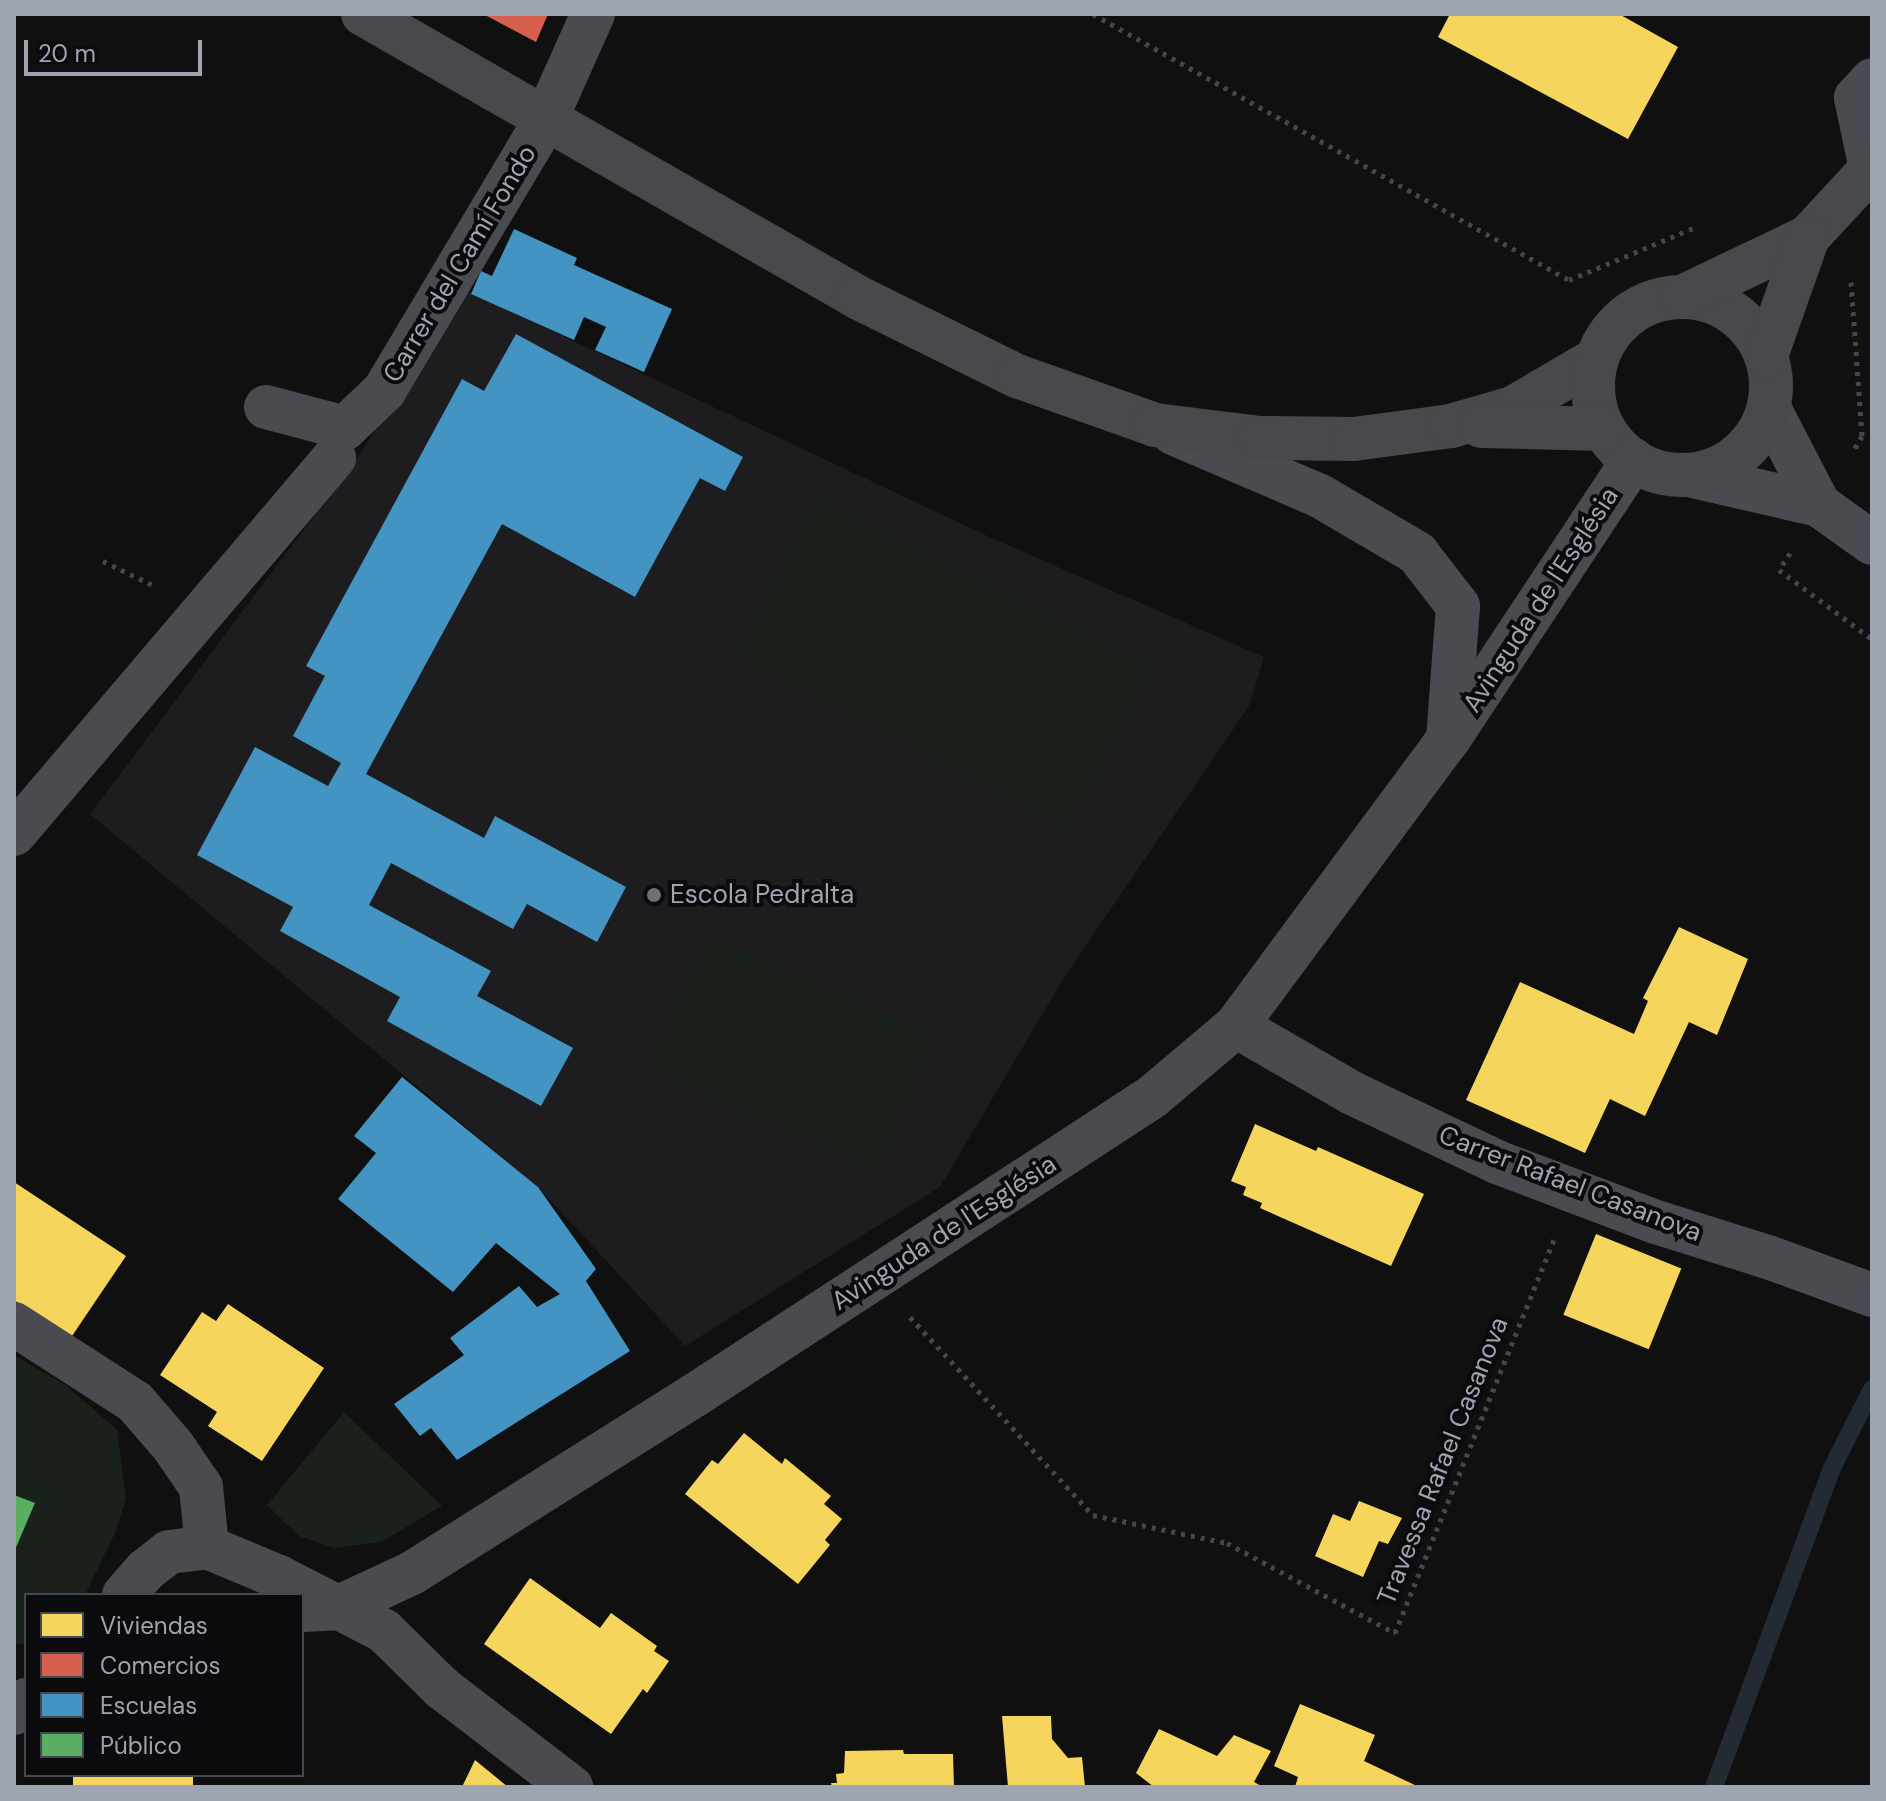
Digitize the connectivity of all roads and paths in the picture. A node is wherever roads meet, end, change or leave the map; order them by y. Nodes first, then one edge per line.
1 (363, 14) edge
2 (593, 14) edge
3 (1093, 14) edge
4 (1872, 80) edge
5 (546, 119) junction
6 (1871, 169) edge
7 (1808, 237) junction
8 (1569, 280) dead end
9 (1682, 297) junction
10 (1766, 356) junction
11 (1597, 359) junction
12 (266, 407) dead end
13 (1769, 408) junction
14 (1155, 425) junction
15 (1451, 426) junction
16 (1604, 429) junction
17 (334, 458) dead end
18 (1633, 460) junction
19 (1689, 475) junction
20 (1819, 505) junction
21 (1872, 543) edge
22 (1872, 639) edge
23 (1448, 740) junction
24 (14, 834) edge
25 (1236, 1026) junction
26 (1574, 1191) junction
27 (875, 1278) junction
28 (1869, 1292) edge
29 (14, 1324) edge
30 (207, 1547) junction
31 (126, 1593) edge
32 (299, 1593) edge
33 (319, 1609) edge
34 (571, 1787) edge

1 - 5 street
2 - 5 street, Carrer del Camí Fondo
3 - 8 path
4 - 6 street
5 - 12 street, Carrer del Camí Fondo
5 - 14 street
6 - 7 street
7 - 9 street
7 - 10 street
7 - 20 path
9 - 10 street
9 - 11 street
10 - 13 street
11 - 15 street
11 - 16 street
13 - 19 street
13 - 20 street
14 - 15 street
14 - 23 street, Avinguda de l'Església
15 - 16 street
16 - 18 street
17 - 24 street
18 - 19 street
18 - 23 street, Avinguda de l'Església
19 - 20 street
20 - 21 street
20 - 22 path
23 - 25 street, Avinguda de l'Església
25 - 26 street, Carrer Rafael Casanova
25 - 27 street, Avinguda de l'Església
26 - 27 path, Travessa Rafael Casanova
26 - 28 street, Carrer Rafael Casanova
27 - 33 street, Avinguda de l'Església
29 - 30 street
30 - 31 street
30 - 32 street
33 - 34 street

